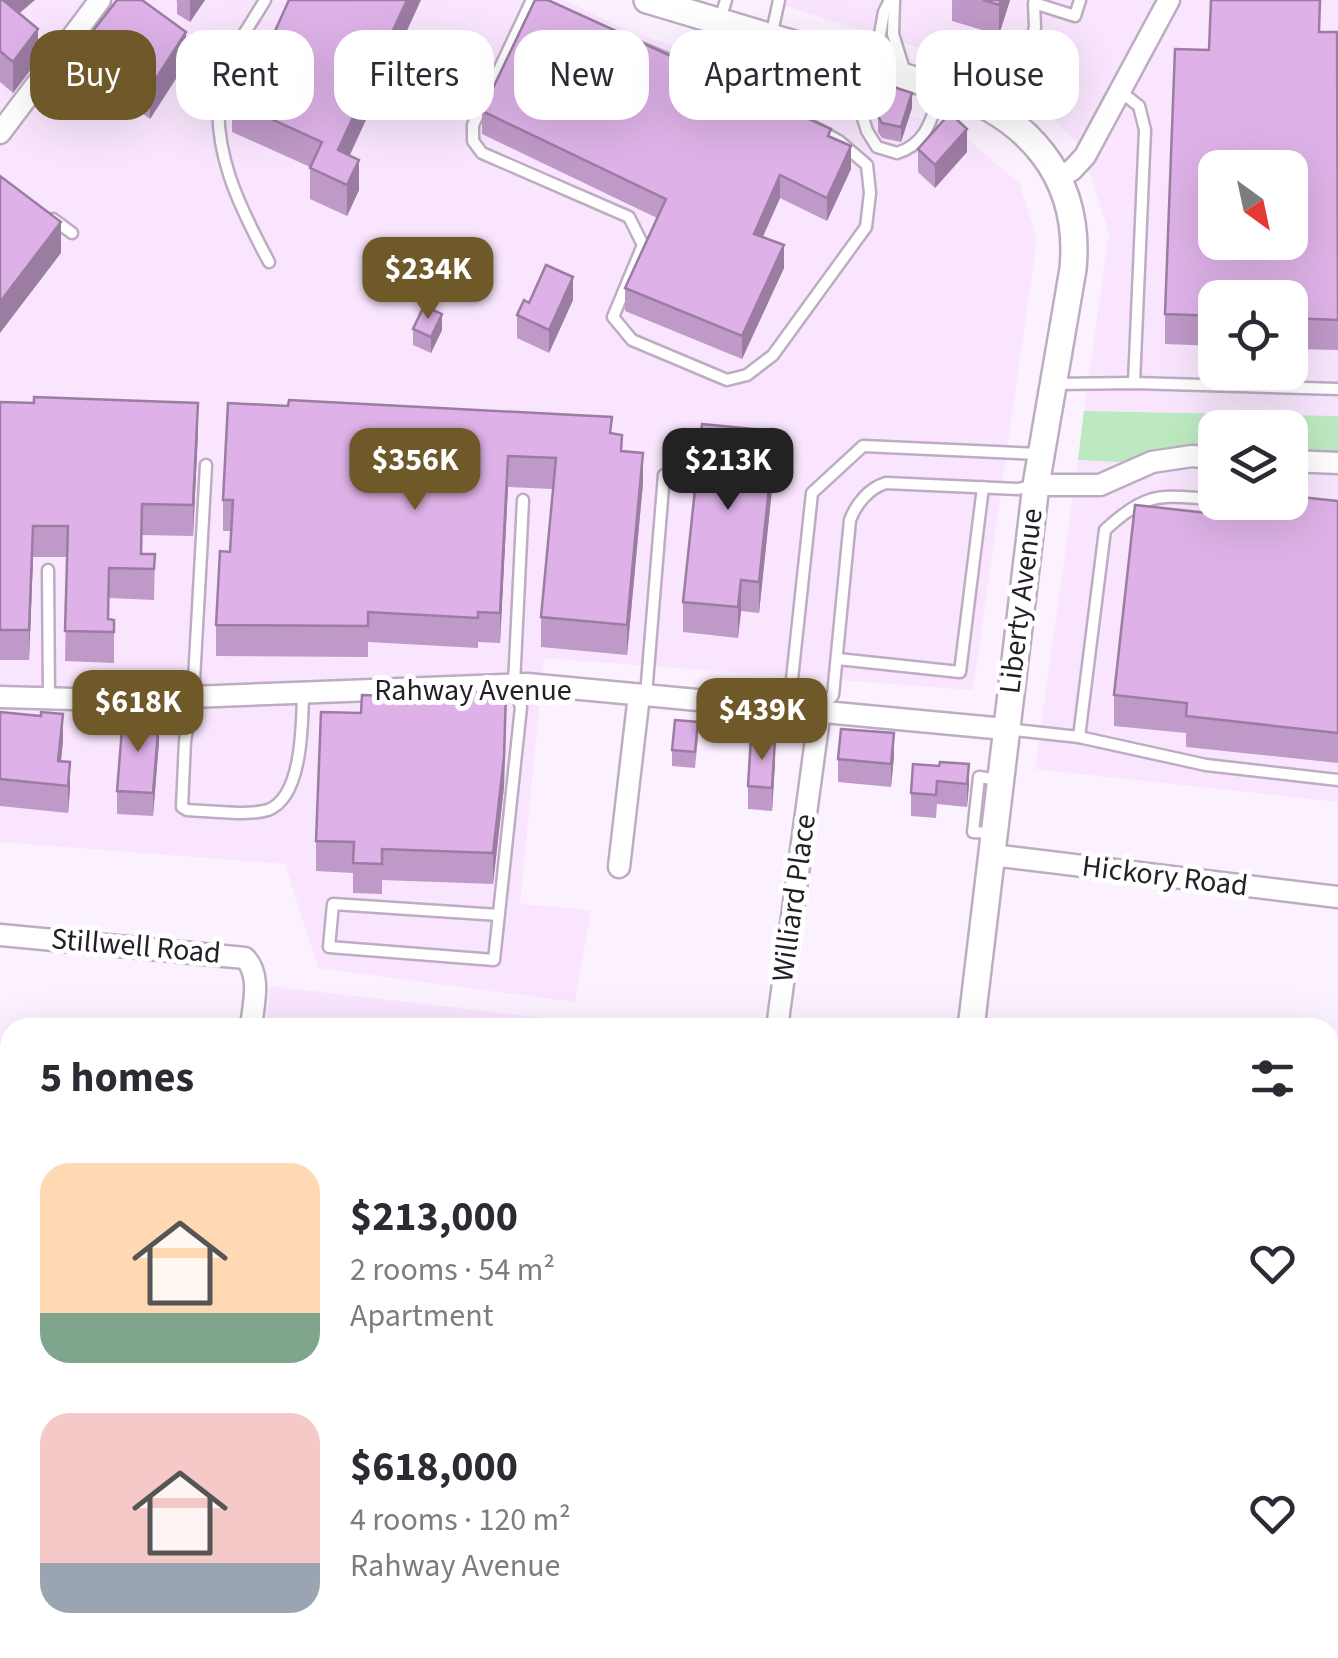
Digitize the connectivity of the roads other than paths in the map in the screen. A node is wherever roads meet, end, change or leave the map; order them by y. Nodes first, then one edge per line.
1 (100, 0) edge
2 (265, 0) edge
3 (647, 0) edge
4 (779, 0) edge
5 (892, 0) edge
6 (1080, 0) edge
7 (1169, 0) edge
8 (531, 1) edge
9 (1034, 2) edge
10 (676, 5) edge
11 (722, 12) edge
12 (748, 30) edge
13 (772, 30) edge
14 (879, 30) edge
15 (1035, 30) edge
16 (669, 60) edge
17 (896, 74) edge
18 (906, 77) junction
19 (916, 80) edge
20 (1120, 92) junction
21 (802, 120) edge
22 (864, 120) edge
23 (930, 120) edge
24 (1008, 120) edge
25 (1020, 120) edge
26 (1019, 128) junction
27 (0, 133) edge
28 (1058, 178) junction
29 (43, 212) edge
30 (72, 234) dead end
31 (269, 262) dead end
32 (1134, 382) junction
33 (1053, 384) junction
34 (1338, 389) edge
35 (1041, 454) junction
36 (1198, 457) edge
37 (1308, 462) edge
38 (1338, 464) edge
39 (206, 465) dead end
40 (664, 475) dead end
41 (1036, 485) junction
42 (983, 487) junction
43 (1198, 498) edge
44 (522, 500) dead end
45 (48, 570) dead end
46 (838, 660) junction
47 (514, 684) junction
48 (303, 693) junction
49 (642, 695) junction
50 (0, 697) edge
51 (194, 698) junction
52 (49, 700) junction
53 (789, 707) junction
54 (820, 710) junction
55 (1004, 729) junction
56 (1079, 738) junction
57 (1338, 780) edge
58 (994, 844) junction
59 (619, 866) dead end
60 (1338, 897) edge
61 (498, 915) junction
62 (0, 934) edge
63 (251, 1018) edge
64 (778, 1018) edge
65 (972, 1018) edge

1 - 27 street
2 - 31 lane
3 - 10 street, Liberty Avenue
4 - 13 lane
5 - 14 lane
5 - 18 lane
6 - 9 lane
7 - 20 street
8 - 16 lane
8 - 21 lane
9 - 15 lane
10 - 11 street, Liberty Avenue
11 - 12 street, Liberty Avenue
17 - 18 street, Liberty Avenue
18 - 19 street, Liberty Avenue
20 - 28 street
20 - 32 lane
22 - 23 lane
24 - 26 street, Liberty Avenue
25 - 26 lane
26 - 28 street, Liberty Avenue
28 - 33 street, Liberty Avenue
29 - 30 lane
32 - 33 lane
32 - 34 lane
33 - 35 street, Liberty Avenue
35 - 41 street, Liberty Avenue
35 - 53 lane
36 - 41 street
37 - 38 street
39 - 51 lane
40 - 49 lane
41 - 42 lane
41 - 55 street, Liberty Avenue
42 - 46 lane
42 - 46 lane
43 - 56 lane
44 - 47 lane
45 - 52 lane
46 - 54 lane
47 - 48 street, Rahway Avenue
47 - 49 street, Rahway Avenue
47 - 61 lane
48 - 51 street, Rahway Avenue
48 - 51 lane
49 - 53 street, Rahway Avenue
49 - 59 street
50 - 52 street, Rahway Avenue
51 - 52 street, Rahway Avenue
53 - 54 street, Rahway Avenue
54 - 55 street, Rahway Avenue
54 - 64 street, Williard Place
55 - 56 lane
55 - 58 street, Liberty Avenue
56 - 57 lane
58 - 60 street, Hickory Road
58 - 65 street, Liberty Avenue
61 - 61 lane
62 - 63 street, Stillwell Road

